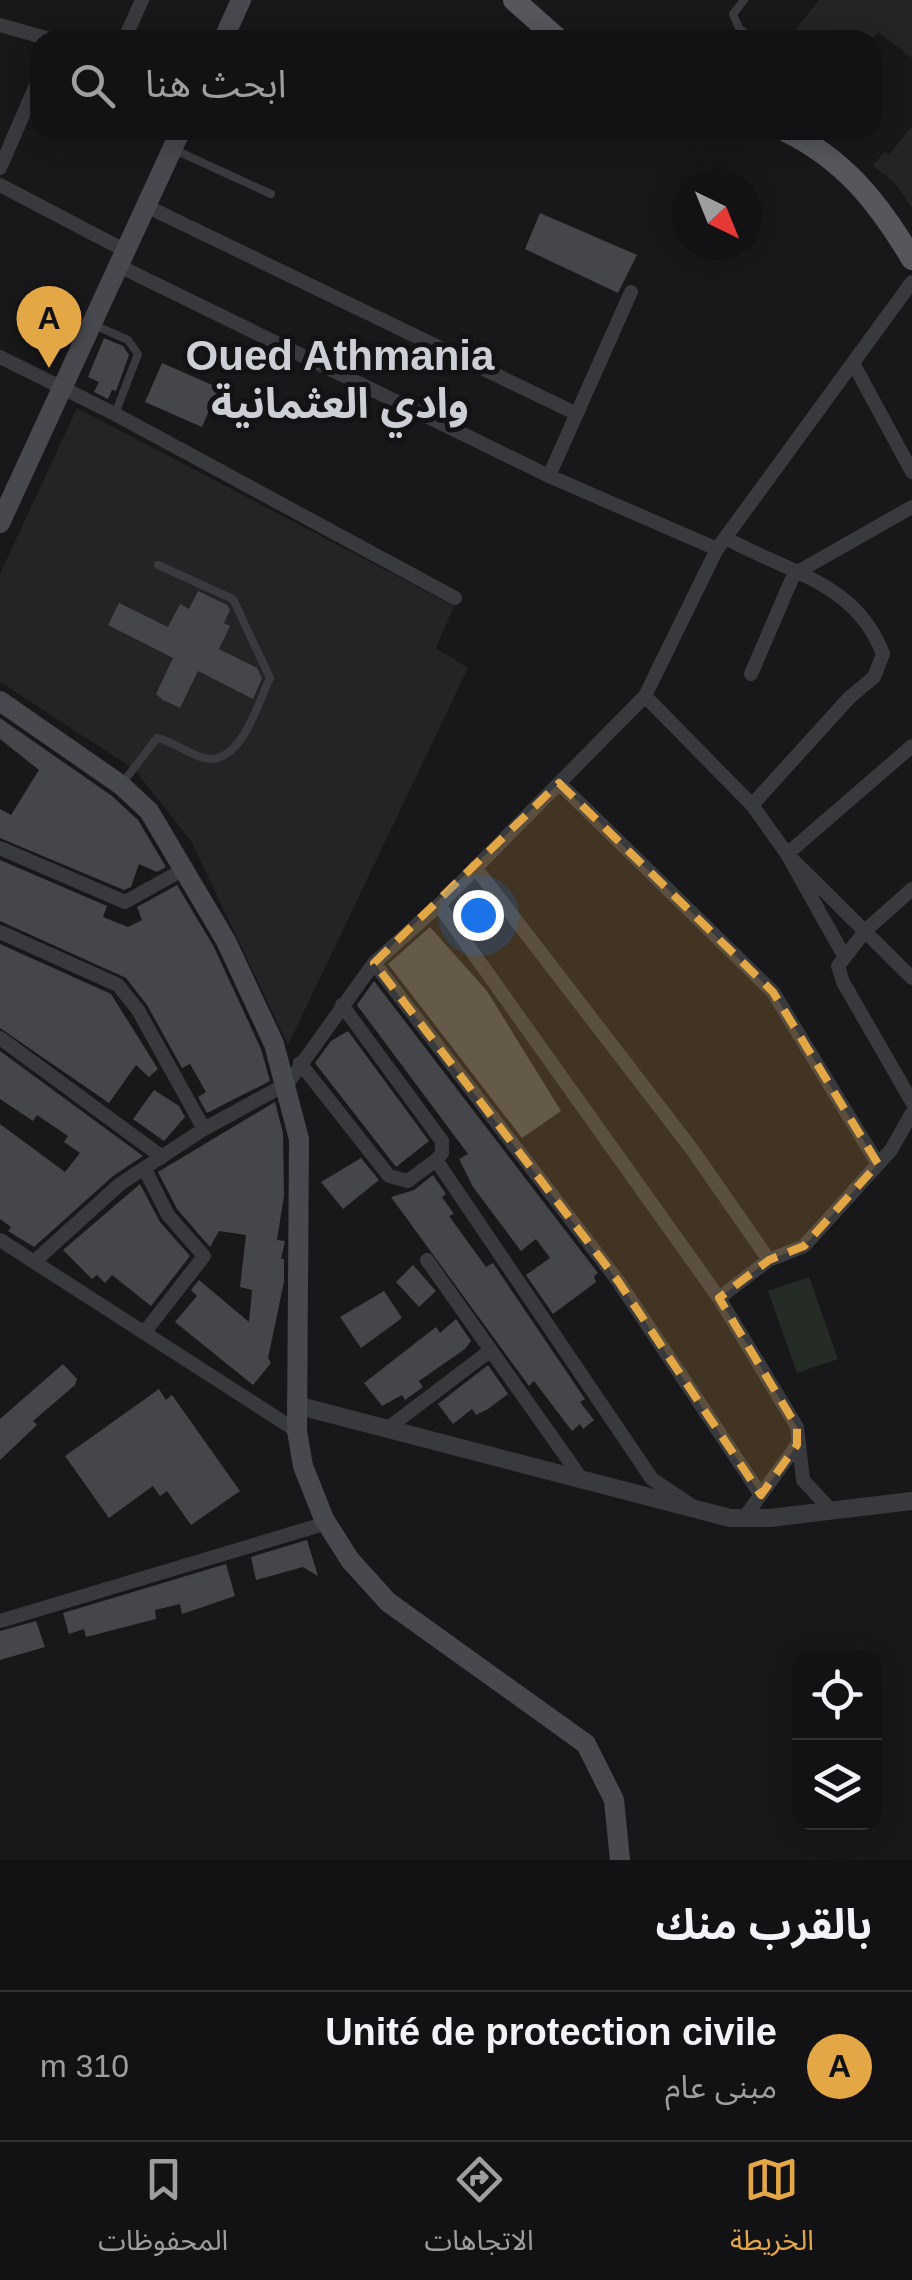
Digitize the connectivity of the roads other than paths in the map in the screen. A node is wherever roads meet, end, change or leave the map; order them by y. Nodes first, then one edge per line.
1 (142, 0) edge
2 (241, 0) edge
3 (514, 0) edge
4 (744, 0) edge
5 (0, 25) edge
6 (128, 30) edge
7 (228, 30) edge
8 (548, 30) edge
9 (742, 30) edge
10 (30, 33) edge
11 (30, 99) edge
12 (177, 140) edge
13 (179, 140) edge
14 (806, 140) edge
15 (0, 168) edge
16 (0, 185) edge
17 (271, 194) dead end
18 (146, 206) junction
19 (122, 258) junction
20 (912, 259) edge
21 (912, 282) edge
22 (631, 292) dead end
23 (92, 324) junction
24 (0, 358) edge
25 (853, 363) junction
26 (63, 387) junction
27 (575, 413) junction
28 (115, 414) junction
29 (912, 472) edge
30 (549, 476) junction
31 (912, 507) edge
32 (0, 523) edge
33 (722, 544) junction
34 (158, 565) dead end
35 (794, 574) junction
36 (456, 598) dead end
37 (752, 674) dead end
38 (645, 696) junction
39 (0, 701) edge
40 (912, 746) edge
41 (558, 783) junction
42 (121, 785) junction
43 (752, 805) junction
44 (0, 848) edge
45 (787, 854) junction
46 (186, 868) junction
47 (475, 868) junction
48 (912, 890) edge
49 (439, 906) junction
50 (866, 930) junction
51 (0, 932) edge
52 (843, 954) junction
53 (374, 963) junction
54 (912, 978) edge
55 (342, 1005) junction
56 (0, 1038) edge
57 (300, 1063) junction
58 (288, 1083) junction
59 (912, 1102) edge
60 (912, 1114) edge
61 (204, 1129) junction
62 (162, 1157) junction
63 (436, 1160) junction
64 (878, 1164) junction
65 (144, 1168) junction
66 (0, 1240) edge
67 (427, 1260) dead end
68 (769, 1260) junction
69 (35, 1261) junction
70 (719, 1298) junction
71 (144, 1333) junction
72 (491, 1350) junction
73 (296, 1404) junction
74 (388, 1428) junction
75 (296, 1431) junction
76 (797, 1445) junction
77 (582, 1478) junction
78 (761, 1495) junction
79 (912, 1501) edge
80 (695, 1508) junction
81 (830, 1509) junction
82 (744, 1518) junction
83 (327, 1523) junction
84 (0, 1621) edge
85 (620, 1860) edge

1 - 6 street
2 - 7 main road
3 - 8 main road
4 - 9 lane
5 - 10 street
11 - 15 street
12 - 18 main road
13 - 17 lane
14 - 20 main road
16 - 19 street
18 - 19 main road
18 - 27 street
19 - 23 main road
19 - 30 street
21 - 25 street
22 - 27 street
23 - 26 main road
23 - 28 lane
24 - 26 street
25 - 29 street
25 - 33 street
26 - 28 street
26 - 32 main road
27 - 30 street
28 - 36 street
30 - 33 street
31 - 35 street
33 - 35 street
33 - 38 street
34 - 42 lane
35 - 37 street
35 - 43 street
38 - 41 street
38 - 43 street
39 - 42 main road
40 - 45 street
41 - 47 street
41 - 64 street
42 - 46 main road
43 - 45 street
44 - 46 street
45 - 50 street
45 - 52 street
46 - 58 main road
47 - 49 street
47 - 68 street
48 - 50 street
49 - 53 street
49 - 70 street
50 - 52 street
50 - 54 street
51 - 61 street
52 - 59 street
53 - 55 street
53 - 78 street
55 - 57 street
55 - 63 street
56 - 62 street
57 - 58 street
57 - 63 street
58 - 61 street
58 - 73 main road
60 - 64 street
61 - 62 street
62 - 65 street
63 - 80 street
64 - 68 street
65 - 69 street
65 - 71 street
66 - 69 street
67 - 72 street
68 - 70 street
69 - 71 street
70 - 76 street
71 - 75 street
72 - 74 street
72 - 77 street
73 - 74 street
73 - 75 main road
74 - 77 street
75 - 83 main road
76 - 78 street
76 - 81 street
77 - 80 street
78 - 82 street
79 - 81 street
80 - 82 street
81 - 82 street
83 - 84 street
83 - 85 main road

